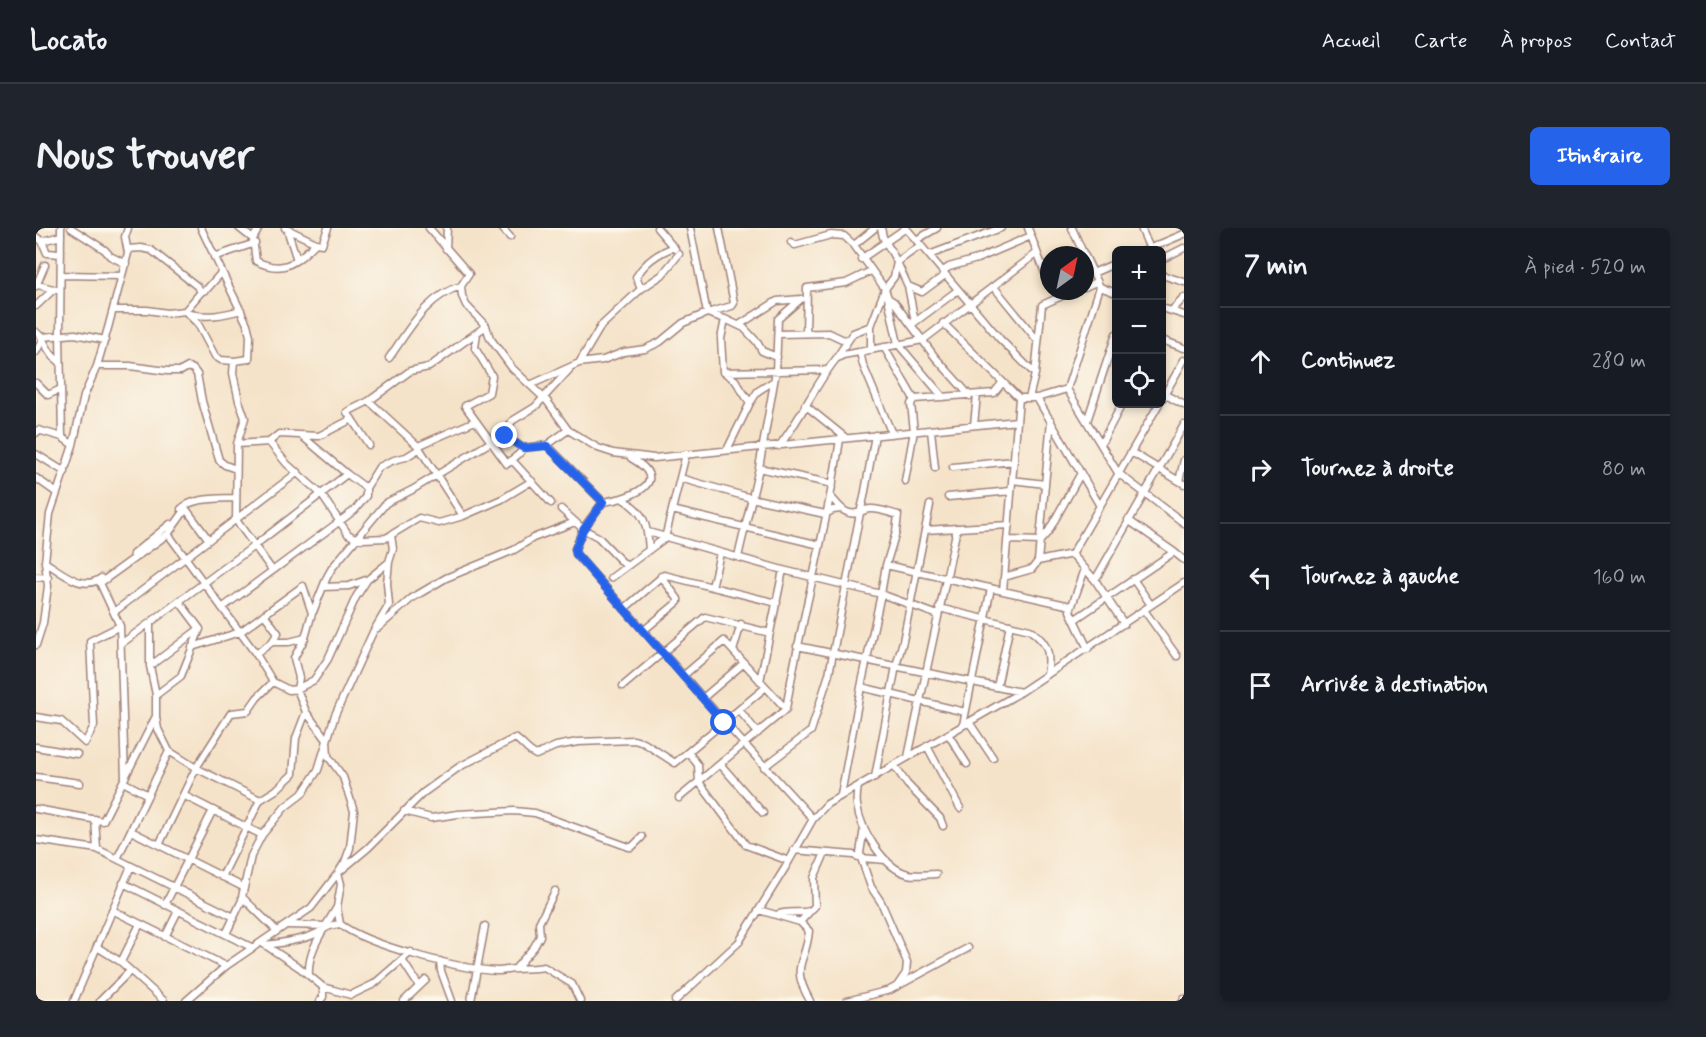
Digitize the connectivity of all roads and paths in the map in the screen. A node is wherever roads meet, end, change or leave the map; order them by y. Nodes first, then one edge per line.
1 (61, 228) edge
2 (71, 228) edge
3 (128, 228) edge
4 (203, 228) edge
5 (239, 228) edge
6 (259, 228) edge
7 (328, 228) edge
8 (429, 228) edge
9 (447, 228) edge
10 (502, 228) edge
11 (657, 228) edge
12 (690, 228) edge
13 (719, 228) edge
14 (875, 228) edge
15 (881, 228) edge
16 (936, 228) edge
17 (1001, 228) edge
18 (1028, 228) edge
19 (1072, 228) edge
20 (1141, 228) edge
21 (286, 229) edge
22 (246, 231) edge
23 (1184, 234) edge
24 (61, 236) junction
25 (510, 237) dead end
26 (1031, 237) junction
27 (39, 239) edge
28 (254, 241) junction
29 (792, 242) dead end
30 (919, 242) junction
31 (316, 243) junction
32 (886, 243) junction
33 (854, 245) junction
34 (1080, 246) edge
35 (1147, 246) edge
36 (1157, 246) edge
37 (674, 247) junction
38 (1184, 248) edge
39 (128, 249) junction
40 (446, 250) junction
41 (1037, 253) junction
42 (61, 254) junction
43 (679, 254) junction
44 (694, 254) junction
45 (928, 255) junction
46 (214, 257) junction
47 (1166, 257) edge
48 (861, 259) junction
49 (297, 260) junction
50 (1040, 261) edge
51 (897, 262) junction
52 (126, 264) junction
53 (1112, 265) edge
54 (45, 266) dead end
55 (871, 271) junction
56 (221, 273) junction
57 (944, 273) junction
58 (1094, 273) edge
59 (61, 274) junction
60 (1094, 275) edge
61 (122, 276) junction
62 (1166, 277) edge
63 (1184, 282) edge
64 (37, 285) edge
65 (1098, 285) junction
66 (461, 286) junction
67 (908, 286) junction
68 (1094, 286) edge
69 (993, 287) junction
70 (641, 289) junction
71 (57, 290) junction
72 (885, 290) junction
73 (958, 290) junction
74 (201, 292) junction
75 (1112, 292) edge
76 (888, 298) junction
77 (1184, 298) edge
78 (804, 299) junction
79 (1047, 300) edge
80 (971, 305) junction
81 (36, 306) edge
82 (113, 310) junction
83 (241, 310) junction
84 (1166, 310) edge
85 (1171, 311) junction
86 (186, 313) junction
87 (707, 313) junction
88 (1184, 315) edge
89 (725, 319) junction
90 (913, 323) junction
91 (943, 323) junction
92 (739, 325) junction
93 (486, 326) junction
94 (871, 326) junction
95 (36, 332) edge
96 (477, 333) junction
97 (806, 333) junction
98 (778, 334) junction
99 (60, 335) junction
100 (43, 338) junction
101 (848, 339) junction
102 (105, 340) junction
103 (922, 340) junction
104 (1038, 341) junction
105 (1166, 342) edge
106 (898, 344) junction
107 (1112, 346) edge
108 (884, 347) junction
109 (1184, 348) edge
110 (871, 350) junction
111 (36, 352) edge
112 (860, 352) junction
113 (777, 357) junction
114 (389, 358) dead end
115 (836, 359) junction
116 (1184, 360) edge
117 (234, 361) junction
118 (60, 362) junction
119 (579, 363) junction
120 (97, 366) junction
121 (571, 367) junction
122 (1182, 369) edge
123 (827, 370) junction
124 (776, 371) junction
125 (723, 372) junction
126 (1035, 374) junction
127 (774, 381) junction
128 (1003, 382) junction
129 (36, 383) edge
130 (530, 385) junction
131 (61, 389) junction
132 (1067, 389) junction
133 (1166, 393) edge
134 (973, 395) junction
135 (542, 397) junction
136 (943, 397) junction
137 (1019, 398) junction
138 (1029, 398) junction
139 (1037, 398) junction
140 (1166, 398) edge
141 (914, 399) junction
142 (369, 400) junction
143 (750, 403) junction
144 (805, 405) junction
145 (1184, 405) edge
146 (1120, 408) edge
147 (1157, 408) edge
148 (352, 419) junction
149 (1051, 420) junction
150 (475, 421) junction
151 (1017, 421) junction
152 (1087, 421) junction
153 (974, 425) junction
154 (1184, 425) edge
155 (568, 430) junction
156 (931, 430) junction
157 (914, 431) junction
158 (36, 433) edge
159 (892, 434) junction
160 (302, 435) junction
161 (875, 435) junction
162 (505, 436) junction
163 (62, 437) junction
164 (843, 438) junction
165 (269, 442) junction
166 (237, 444) junction
167 (493, 444) junction
168 (1101, 444) junction
169 (73, 445) junction
170 (369, 445) dead end
171 (547, 446) junction
172 (779, 446) junction
173 (418, 447) junction
174 (762, 447) junction
175 (523, 448) junction
176 (727, 450) junction
177 (1131, 452) junction
178 (36, 454) edge
179 (625, 454) junction
180 (686, 454) junction
181 (512, 460) junction
182 (1184, 460) edge
183 (1014, 461) junction
184 (953, 467) dead end
185 (759, 468) junction
186 (935, 468) dead end
187 (236, 469) junction
188 (1160, 469) junction
189 (65, 472) junction
190 (298, 472) junction
191 (1081, 473) junction
192 (1118, 473) junction
193 (347, 474) junction
194 (437, 474) junction
195 (36, 478) edge
196 (680, 478) junction
197 (1012, 480) junction
198 (532, 481) junction
199 (905, 481) dead end
200 (1181, 482) edge
201 (834, 484) junction
202 (1045, 484) junction
203 (366, 488) junction
204 (1011, 491) junction
205 (1144, 492) junction
206 (57, 493) junction
207 (321, 494) junction
208 (830, 496) junction
209 (948, 497) dead end
210 (236, 498) junction
211 (751, 498) junction
212 (623, 499) junction
213 (603, 502) junction
214 (551, 503) dead end
215 (930, 505) dead end
216 (1100, 506) junction
217 (561, 509) dead end
218 (841, 509) junction
219 (672, 510) junction
220 (860, 513) junction
221 (825, 514) junction
222 (463, 516) junction
223 (236, 520) junction
224 (1128, 520) junction
225 (340, 521) junction
226 (575, 522) junction
227 (1184, 523) edge
228 (1009, 525) junction
229 (744, 527) junction
230 (957, 528) junction
231 (583, 530) junction
232 (925, 530) junction
233 (648, 532) junction
234 (168, 534) junction
235 (391, 535) junction
236 (357, 538) junction
237 (665, 538) junction
238 (209, 540) junction
239 (1007, 540) junction
240 (1040, 541) junction
241 (819, 545) junction
242 (254, 546) junction
243 (649, 549) junction
244 (1174, 552) junction
245 (720, 553) junction
246 (1072, 554) junction
247 (738, 557) junction
248 (185, 558) junction
249 (1184, 560) edge
250 (1038, 561) junction
251 (45, 562) junction
252 (389, 562) junction
253 (886, 565) junction
254 (626, 566) junction
255 (1085, 569) junction
256 (272, 570) junction
257 (783, 570) junction
258 (916, 572) junction
259 (661, 576) junction
260 (36, 577) edge
261 (813, 577) junction
262 (1004, 577) junction
263 (48, 578) junction
264 (611, 578) dead end
265 (946, 578) junction
266 (679, 579) junction
267 (1134, 579) junction
268 (367, 580) junction
269 (1095, 580) junction
270 (203, 583) junction
271 (1184, 583) edge
272 (846, 586) junction
273 (323, 587) junction
274 (712, 587) junction
275 (991, 588) junction
276 (672, 591) junction
277 (1003, 591) junction
278 (881, 594) junction
279 (1106, 598) junction
280 (179, 601) junction
281 (777, 603) junction
282 (910, 604) junction
283 (1151, 605) junction
284 (1071, 606) junction
285 (222, 608) junction
286 (624, 609) junction
287 (1144, 610) junction
288 (939, 611) junction
289 (114, 612) junction
290 (312, 613) junction
291 (264, 614) junction
292 (985, 618) junction
293 (1074, 620) junction
294 (150, 622) junction
295 (741, 624) junction
296 (1010, 624) junction
297 (1124, 624) junction
298 (120, 626) junction
299 (200, 629) junction
300 (644, 631) junction
301 (240, 632) junction
302 (373, 632) junction
303 (770, 633) junction
304 (305, 638) junction
305 (272, 642) junction
306 (121, 644) junction
307 (36, 645) edge
308 (797, 646) junction
309 (192, 647) junction
310 (1088, 649) junction
311 (734, 651) junction
312 (663, 652) junction
313 (256, 654) junction
314 (833, 654) junction
315 (1177, 656) dead end
316 (867, 660) junction
317 (744, 663) junction
318 (150, 666) junction
319 (896, 666) junction
320 (926, 672) junction
321 (1047, 675) junction
322 (683, 676) junction
323 (760, 681) junction
324 (273, 682) junction
325 (972, 682) junction
326 (623, 686) dead end
327 (766, 687) junction
328 (861, 687) junction
329 (997, 687) junction
330 (297, 689) junction
331 (1021, 692) junction
332 (891, 694) junction
333 (156, 695) junction
334 (703, 698) junction
335 (919, 701) junction
336 (786, 709) junction
337 (739, 710) junction
338 (306, 712) junction
339 (965, 712) junction
340 (36, 717) edge
341 (156, 717) junction
342 (724, 723) junction
343 (966, 723) junction
344 (759, 733) junction
345 (948, 734) junction
346 (327, 740) junction
347 (745, 745) junction
348 (927, 746) junction
349 (36, 747) edge
350 (169, 751) junction
351 (688, 752) junction
352 (77, 754) dead end
353 (908, 757) junction
354 (993, 758) dead end
355 (720, 764) junction
356 (967, 764) dead end
357 (894, 765) junction
358 (764, 767) junction
359 (196, 768) junction
360 (36, 777) edge
361 (875, 777) junction
362 (124, 780) junction
363 (699, 782) junction
364 (80, 783) dead end
365 (858, 786) junction
366 (148, 795) junction
367 (183, 795) junction
368 (841, 795) junction
369 (679, 798) dead end
370 (260, 800) junction
371 (960, 808) dead end
372 (36, 809) edge
373 (213, 810) junction
374 (404, 811) junction
375 (763, 813) dead end
376 (95, 819) junction
377 (813, 819) junction
378 (246, 826) junction
379 (943, 826) dead end
380 (864, 827) junction
381 (130, 831) junction
382 (262, 835) junction
383 (642, 837) dead end
384 (36, 840) edge
385 (159, 845) junction
386 (97, 849) junction
387 (794, 850) junction
388 (825, 853) junction
389 (861, 858) junction
390 (117, 859) junction
391 (188, 860) junction
392 (886, 860) junction
393 (789, 861) junction
394 (131, 866) junction
395 (338, 873) junction
396 (936, 874) dead end
397 (222, 877) junction
398 (123, 883) junction
399 (174, 887) junction
400 (243, 887) junction
401 (555, 891) dead end
402 (243, 898) junction
403 (165, 904) junction
404 (337, 907) junction
405 (112, 910) junction
406 (759, 910) junction
407 (178, 911) junction
408 (811, 911) junction
409 (776, 915) junction
410 (234, 917) junction
411 (800, 922) junction
412 (140, 924) junction
413 (340, 924) junction
414 (286, 925) junction
415 (326, 926) junction
416 (485, 926) dead end
417 (277, 931) junction
418 (226, 934) junction
419 (165, 937) junction
420 (263, 944) junction
421 (97, 947) junction
422 (253, 948) junction
423 (968, 948) dead end
424 (411, 952) junction
425 (402, 960) junction
426 (441, 961) junction
427 (120, 962) junction
428 (226, 966) junction
429 (476, 968) junction
430 (515, 969) junction
431 (130, 971) junction
432 (309, 975) junction
433 (426, 980) dead end
434 (419, 986) junction
435 (897, 986) junction
436 (323, 987) junction
437 (451, 1000) edge
438 (74, 1001) edge
439 (100, 1001) edge
440 (164, 1001) edge
441 (186, 1001) edge
442 (320, 1001) edge
443 (404, 1001) edge
444 (471, 1001) edge
445 (580, 1001) edge
446 (675, 1001) edge
447 (810, 1001) edge
448 (847, 1001) edge

1 - 24 street
2 - 52 street
3 - 39 street
4 - 46 street
5 - 22 street
6 - 28 street
7 - 31 street
8 - 40 street
9 - 40 street
10 - 25 street
11 - 37 street
12 - 44 street
13 - 87 street
14 - 33 street
15 - 32 street
16 - 30 street
17 - 45 street
18 - 26 street
19 - 34 street
20 - 35 street
21 - 31 street
21 - 49 street
22 - 28 street
23 - 36 street
24 - 27 street
24 - 42 street
26 - 41 street
26 - 57 street
27 - 42 street
28 - 46 street
28 - 49 street
29 - 33 street
30 - 32 street
30 - 45 street
30 - 51 street
31 - 49 street
32 - 48 street
32 - 51 street
33 - 48 street
37 - 43 street
37 - 70 street
38 - 47 street
39 - 52 street
39 - 74 street
40 - 66 street
41 - 50 street
41 - 69 street
42 - 59 street
43 - 44 street
43 - 70 street
44 - 87 street
45 - 57 street
46 - 56 street
48 - 55 street
51 - 67 street
51 - 72 street
52 - 61 street
53 - 58 street
54 - 64 street
55 - 72 street
55 - 78 street
56 - 74 street
56 - 83 street
57 - 67 street
57 - 73 street
59 - 61 street
59 - 71 street
60 - 65 street
61 - 82 street
62 - 63 street
64 - 71 street
65 - 68 street
65 - 75 street
65 - 132 street
66 - 93 street
66 - 114 street
67 - 90 street
69 - 80 street
69 - 104 street
70 - 119 street
71 - 81 street
71 - 99 street
72 - 76 street
72 - 94 street
73 - 80 street
73 - 90 street
74 - 86 street
76 - 90 street
76 - 106 street
77 - 85 street
78 - 92 street
78 - 97 street
78 - 98 street
79 - 104 street
80 - 91 street
80 - 126 street
82 - 86 street
82 - 102 street
83 - 86 street
83 - 117 street
84 - 85 street
85 - 88 street
86 - 117 street
87 - 89 street
87 - 119 street
89 - 92 street
89 - 125 street
90 - 103 street
91 - 103 street
91 - 128 street
92 - 113 street
93 - 96 street
93 - 130 street
94 - 101 street
94 - 110 street
95 - 100 street
96 - 142 street
96 - 150 street
97 - 98 street
97 - 101 street
98 - 113 street
99 - 100 street
99 - 102 street
99 - 118 street
100 - 111 street
100 - 118 street
101 - 115 street
102 - 120 street
103 - 106 street
103 - 134 street
104 - 126 street
105 - 109 street
106 - 108 street
106 - 136 street
107 - 152 street
108 - 110 street
108 - 141 street
110 - 112 street
112 - 115 street
112 - 159 street
113 - 124 street
115 - 123 street
116 - 122 street
117 - 166 street
118 - 131 street
119 - 121 street
120 - 169 street
120 - 187 street
121 - 130 street
121 - 135 street
122 - 133 street
123 - 124 street
123 - 144 street
124 - 125 street
124 - 127 street
125 - 143 street
126 - 138 street
127 - 143 street
127 - 174 street
128 - 134 street
128 - 137 street
129 - 131 street
130 - 135 street
131 - 163 street
132 - 139 street
132 - 152 street
134 - 136 street
134 - 153 street
135 - 155 street
135 - 162 street
136 - 141 street
137 - 138 street
137 - 151 street
138 - 139 street
139 - 149 street
140 - 145 street
141 - 157 street
142 - 148 street
142 - 173 street
143 - 176 street
144 - 164 street
144 - 172 street
146 - 168 street
147 - 177 street
148 - 160 street
148 - 170 street
149 - 191 street
149 - 202 street
150 - 167 street
150 - 173 street
151 - 153 street
151 - 183 street
152 - 168 street
153 - 156 street
154 - 188 street
155 - 171 street
155 - 179 street
156 - 157 street
156 - 186 street
157 - 159 street
157 - 199 street
158 - 163 street
159 - 161 street
160 - 165 street
160 - 193 street
161 - 164 street
161 - 220 street
162 - 167 street
162 - 175 street
163 - 169 street
164 - 172 street
164 - 201 street
165 - 166 street
165 - 190 street
166 - 187 street
167 - 181 street
167 - 194 street
168 - 192 street
169 - 189 street
171 - 175 street
171 - 213 street
172 - 174 street
173 - 194 street
173 - 203 street
174 - 176 street
174 - 185 street
175 - 181 street
176 - 180 street
177 - 188 street
177 - 192 street
178 - 189 street
179 - 180 street
179 - 212 street
180 - 196 street
181 - 198 street
182 - 200 street
183 - 184 street
183 - 197 street
185 - 201 street
185 - 211 street
187 - 210 street
188 - 200 street
188 - 205 street
189 - 206 street
190 - 207 street
190 - 223 street
191 - 216 street
191 - 240 street
192 - 205 street
192 - 216 street
193 - 203 street
193 - 207 street
194 - 222 street
194 - 236 street
195 - 206 street
196 - 211 street
196 - 219 street
197 - 202 street
197 - 204 street
198 - 214 street
198 - 222 street
201 - 208 street
202 - 240 street
203 - 225 street
204 - 209 street
204 - 228 street
205 - 224 street
205 - 227 street
206 - 251 street
207 - 225 street
207 - 242 street
208 - 218 street
208 - 221 street
210 - 223 street
210 - 251 street
211 - 221 street
211 - 229 street
212 - 213 street
212 - 233 street
213 - 231 street
215 - 232 street
216 - 246 street
217 - 226 street
218 - 220 street
218 - 221 street
219 - 229 street
219 - 237 street
220 - 253 street
220 - 272 street
221 - 241 street
222 - 235 street
223 - 238 street
223 - 242 street
224 - 244 street
224 - 269 street
225 - 236 street
225 - 256 street
226 - 231 street
226 - 302 street
228 - 230 street
228 - 239 street
229 - 241 street
229 - 247 street
230 - 232 street
230 - 265 street
231 - 254 street
231 - 286 street
232 - 258 street
233 - 237 street
233 - 243 street
234 - 238 street
234 - 248 street
234 - 289 street
235 - 236 street
235 - 252 street
236 - 273 street
237 - 243 street
237 - 245 street
238 - 248 street
239 - 240 street
239 - 262 street
240 - 250 street
241 - 261 street
242 - 256 street
242 - 270 street
243 - 254 street
244 - 249 street
244 - 267 street
245 - 247 street
245 - 274 street
246 - 250 street
246 - 255 street
247 - 257 street
248 - 270 street
248 - 289 street
250 - 262 street
251 - 263 street
252 - 268 street
252 - 302 street
253 - 258 street
253 - 278 street
254 - 264 street
255 - 269 street
255 - 284 street
256 - 285 street
257 - 261 street
257 - 281 street
258 - 265 street
258 - 282 street
259 - 266 street
259 - 276 street
259 - 286 street
260 - 263 street
261 - 272 street
261 - 308 street
262 - 277 street
263 - 307 street
265 - 275 street
265 - 288 street
266 - 274 street
266 - 276 street
267 - 279 street
267 - 283 street
268 - 273 street
268 - 330 street
269 - 279 street
270 - 280 street
270 - 285 street
271 - 283 street
272 - 278 street
272 - 314 street
273 - 290 street
274 - 281 street
275 - 277 street
275 - 292 street
276 - 300 street
277 - 284 street
278 - 282 street
278 - 316 street
279 - 293 street
279 - 297 street
280 - 294 street
280 - 299 street
281 - 303 street
282 - 288 street
282 - 319 street
283 - 287 street
284 - 293 street
285 - 301 street
286 - 300 street
287 - 297 street
287 - 315 street
288 - 292 street
288 - 320 street
289 - 298 street
290 - 291 street
290 - 304 street
291 - 301 street
291 - 305 street
292 - 296 street
292 - 325 street
293 - 310 street
294 - 306 street
294 - 318 street
295 - 303 street
295 - 311 street
295 - 312 street
296 - 321 street
296 - 329 street
297 - 310 street
298 - 306 street
298 - 340 street
299 - 309 street
299 - 318 street
300 - 312 street
301 - 309 street
301 - 313 street
302 - 346 street
303 - 323 street
304 - 305 street
304 - 330 street
305 - 313 street
306 - 362 street
308 - 314 street
308 - 336 street
309 - 333 street
310 - 321 street
311 - 317 street
311 - 322 street
312 - 322 street
312 - 326 street
313 - 324 street
314 - 316 street
314 - 358 street
316 - 319 street
316 - 328 street
317 - 323 street
317 - 334 street
318 - 333 street
319 - 320 street
319 - 332 street
320 - 325 street
320 - 335 street
321 - 331 street
322 - 334 street
323 - 327 street
324 - 330 street
324 - 359 street
325 - 329 street
325 - 339 street
327 - 336 street
327 - 337 street
328 - 332 street
328 - 368 street
329 - 331 street
330 - 338 street
331 - 343 street
332 - 335 street
332 - 361 street
333 - 341 street
334 - 342 street
335 - 339 street
335 - 353 street
336 - 344 street
337 - 342 street
337 - 344 street
338 - 346 street
338 - 370 street
339 - 343 street
341 - 350 street
341 - 362 street
342 - 347 street
342 - 351 street
343 - 345 street
343 - 354 street
344 - 347 street
345 - 348 street
345 - 356 street
346 - 382 street
346 - 395 street
347 - 355 street
347 - 358 street
348 - 353 street
348 - 371 street
349 - 352 street
350 - 359 street
350 - 366 street
351 - 363 street
351 - 374 street
353 - 357 street
355 - 363 street
355 - 375 street
357 - 361 street
357 - 379 street
358 - 377 street
359 - 367 street
359 - 370 street
360 - 364 street
361 - 365 street
362 - 366 street
362 - 376 street
363 - 369 street
363 - 393 street
365 - 368 street
365 - 380 street
366 - 381 street
367 - 373 street
367 - 385 street
368 - 377 street
370 - 378 street
372 - 376 street
373 - 378 street
373 - 391 street
374 - 383 street
374 - 395 street
376 - 386 street
377 - 387 street
378 - 382 street
378 - 397 street
380 - 389 street
380 - 392 street
381 - 385 street
381 - 390 street
382 - 400 street
384 - 386 street
385 - 391 street
386 - 390 street
387 - 388 street
387 - 393 street
388 - 389 street
388 - 408 street
389 - 392 street
389 - 435 street
390 - 394 street
391 - 397 street
391 - 399 street
392 - 396 street
393 - 406 street
394 - 398 street
394 - 399 street
395 - 404 street
395 - 414 street
397 - 400 street
398 - 403 street
398 - 405 street
399 - 403 street
399 - 410 street
400 - 402 street
401 - 430 street
402 - 410 street
402 - 417 street
403 - 407 street
404 - 413 street
404 - 415 street
405 - 412 street
405 - 421 street
406 - 409 street
406 - 446 street
407 - 418 street
407 - 419 street
408 - 409 street
408 - 411 street
409 - 411 street
410 - 418 street
411 - 447 street
412 - 419 street
412 - 427 street
413 - 415 street
413 - 424 street
414 - 415 street
414 - 417 street
415 - 420 street
415 - 432 street
416 - 429 street
417 - 420 street
418 - 422 street
419 - 428 street
420 - 422 street
420 - 432 street
421 - 427 street
421 - 438 street
422 - 428 street
423 - 435 street
424 - 425 street
424 - 426 street
425 - 434 street
425 - 436 street
426 - 429 street
426 - 437 street
427 - 431 street
428 - 441 street
429 - 430 street
429 - 444 street
430 - 445 street
431 - 439 street
431 - 440 street
432 - 436 street
433 - 434 street
434 - 443 street
435 - 448 street
436 - 442 street

